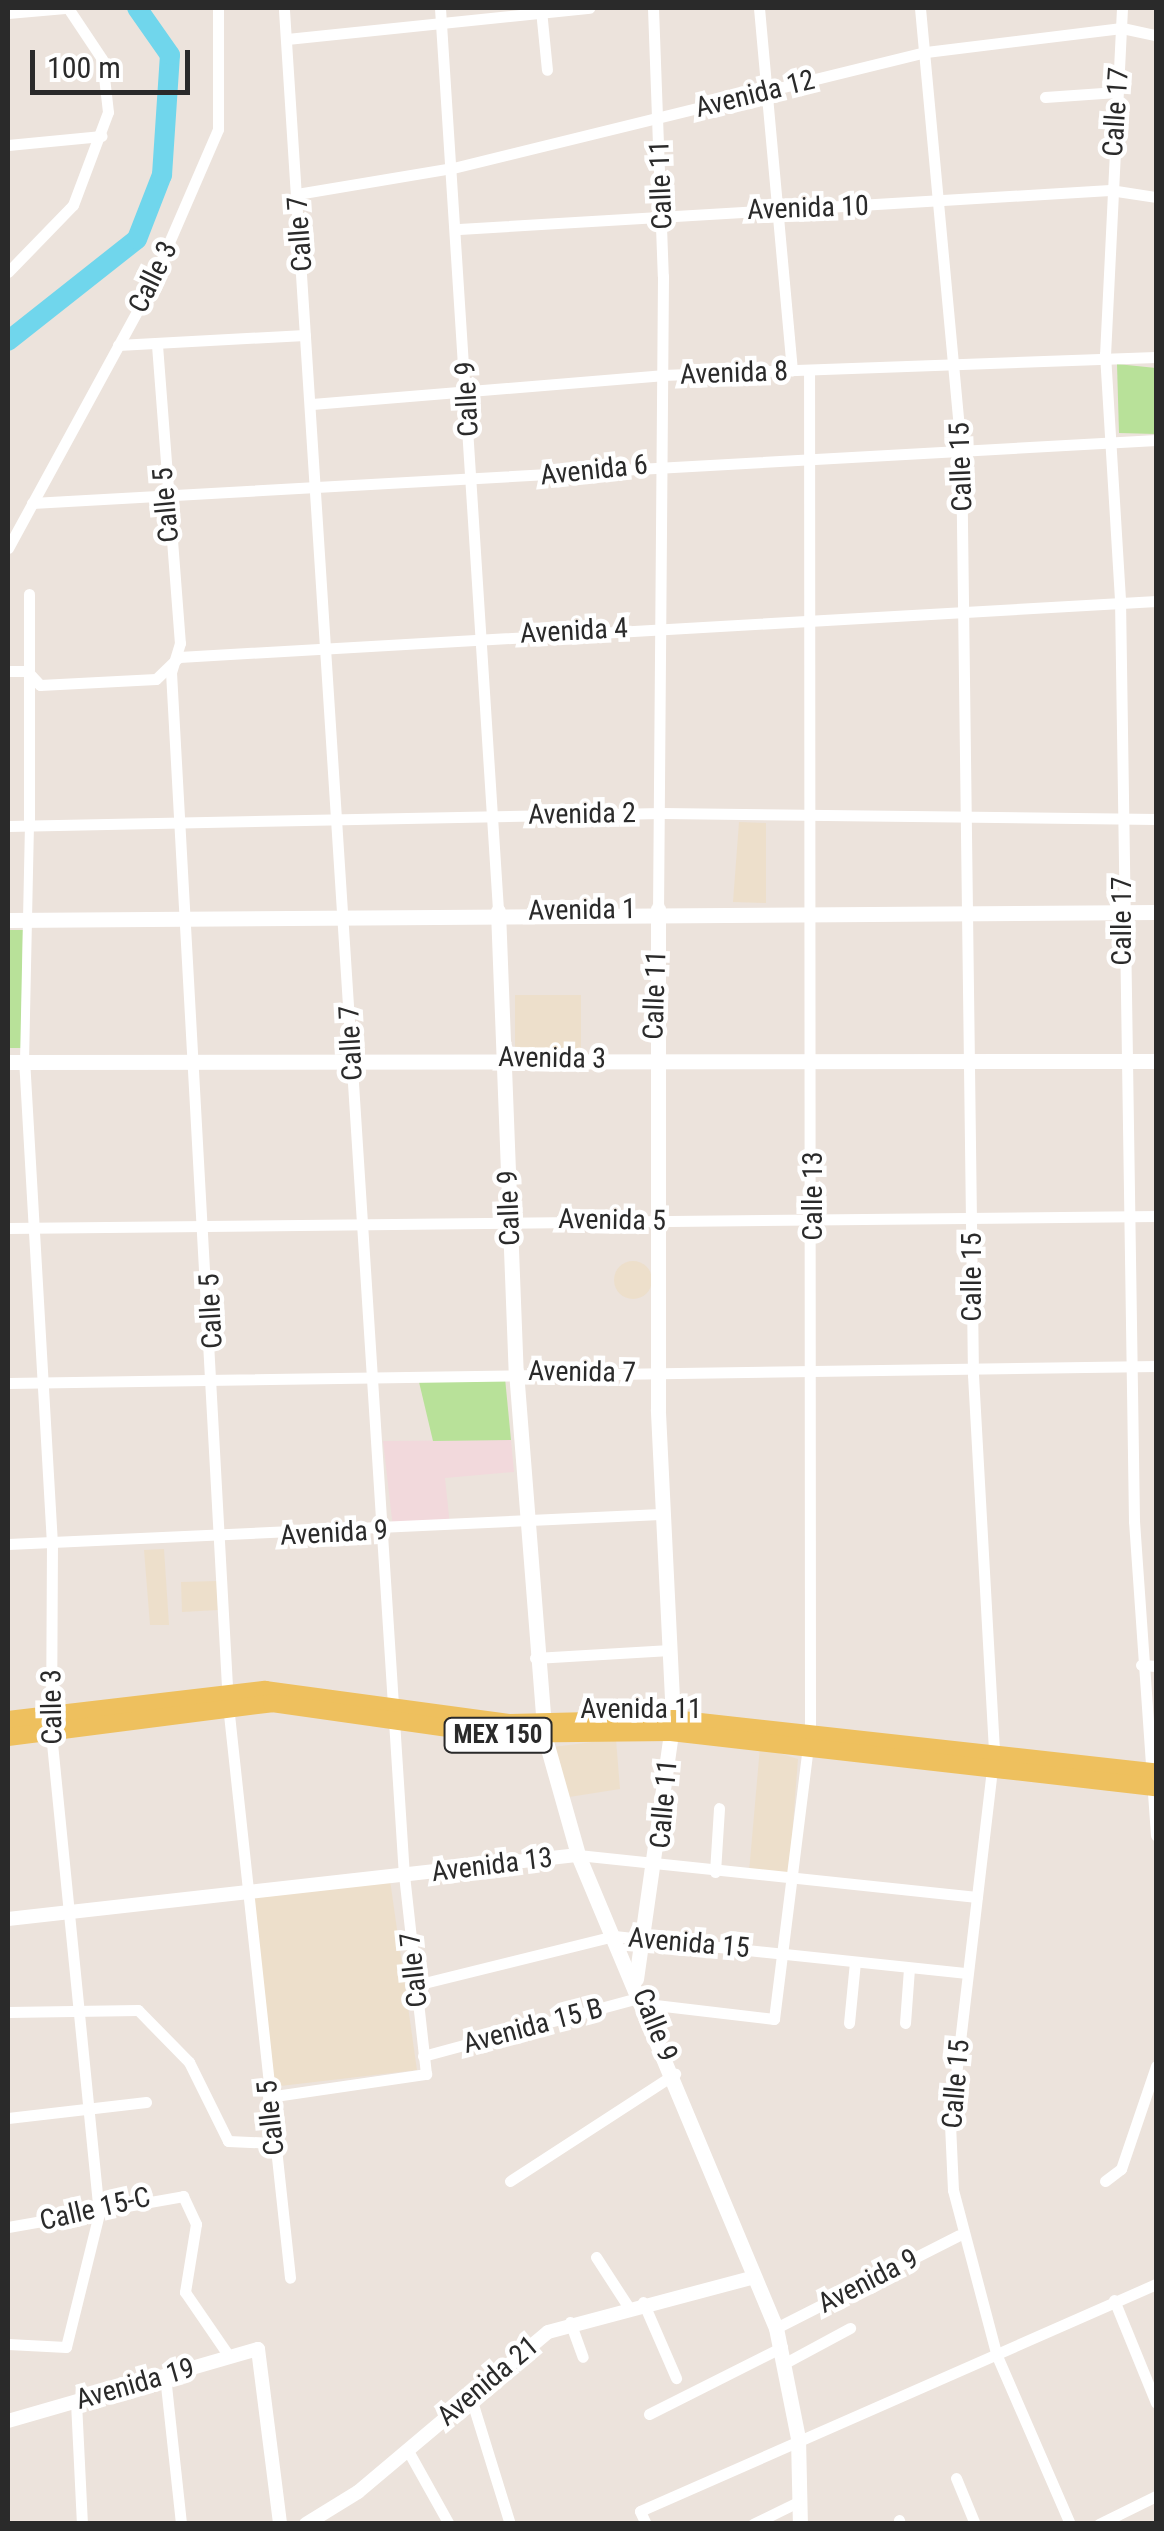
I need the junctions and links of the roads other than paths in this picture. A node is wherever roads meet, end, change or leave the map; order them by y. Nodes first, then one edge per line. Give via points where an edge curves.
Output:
1 (67, 8) edge
2 (201, 8) edge
3 (228, 8) edge
4 (284, 8) edge
5 (589, 8) edge
6 (654, 8) edge
7 (759, 8) edge
8 (920, 8) edge
9 (1122, 8) edge
10 (542, 10) edge
11 (8, 13) edge
12 (217, 13) edge
13 (441, 14) edge
14 (1122, 28) junction
15 (1156, 35) edge
16 (287, 39) junction
17 (926, 52) junction
18 (547, 70) dead end
19 (770, 90) junction
20 (1117, 92) junction
21 (1045, 97) dead end
22 (659, 118) junction
23 (102, 136) junction
24 (8, 146) edge
25 (454, 168) junction
26 (1110, 190) junction
27 (297, 194) junction
28 (1156, 197) edge
29 (940, 203) junction
30 (781, 210) junction
31 (662, 214) junction
32 (458, 229) junction
33 (8, 272) edge
34 (306, 335) junction
35 (156, 344) junction
36 (118, 345) junction
37 (1105, 354) junction
38 (1156, 357) edge
39 (955, 359) junction
40 (809, 370) junction
41 (792, 371) junction
42 (662, 376) junction
43 (467, 394) junction
44 (312, 404) junction
45 (1110, 439) junction
46 (1156, 440) edge
47 (960, 446) junction
48 (811, 454) junction
49 (663, 462) junction
50 (472, 482) junction
51 (314, 491) junction
52 (164, 496) junction
53 (32, 503) junction
54 (8, 548) edge
55 (29, 594) dead end
56 (1120, 598) junction
57 (1156, 602) edge
58 (966, 605) junction
59 (811, 616) junction
60 (660, 627) junction
61 (480, 636) junction
62 (323, 646) junction
63 (179, 657) junction
64 (8, 671) edge
65 (27, 671) junction
66 (662, 813) junction
67 (496, 815) junction
68 (812, 818) junction
69 (1122, 818) junction
70 (338, 819) junction
71 (1156, 819) edge
72 (968, 821) junction
73 (182, 824) junction
74 (8, 826) edge
75 (29, 826) junction
76 (811, 908) junction
77 (658, 909) junction
78 (1122, 910) junction
79 (345, 911) junction
80 (498, 911) junction
81 (187, 912) junction
82 (967, 912) junction
83 (1156, 912) edge
84 (8, 920) edge
85 (28, 920) junction
86 (503, 1056) junction
87 (653, 1060) junction
88 (813, 1060) junction
89 (1123, 1060) junction
90 (969, 1061) junction
91 (1156, 1061) edge
92 (16, 1062) edge
93 (351, 1064) junction
94 (196, 1066) junction
95 (1126, 1216) junction
96 (1156, 1216) edge
97 (362, 1218) junction
98 (509, 1218) junction
99 (206, 1220) junction
100 (972, 1220) junction
101 (657, 1221) junction
102 (813, 1224) junction
103 (8, 1228) edge
104 (32, 1228) junction
105 (1156, 1366) edge
106 (1129, 1367) junction
107 (516, 1371) junction
108 (659, 1373) junction
109 (371, 1374) junction
110 (214, 1376) junction
111 (973, 1376) junction
112 (813, 1377) junction
113 (8, 1383) edge
114 (41, 1383) junction
115 (660, 1514) junction
116 (528, 1526) junction
117 (381, 1530) junction
118 (222, 1538) junction
119 (8, 1544) edge
120 (52, 1544) junction
121 (670, 1650) junction
122 (535, 1658) junction
123 (1141, 1665) junction
124 (1156, 1666) edge
125 (228, 1699) junction
126 (395, 1716) junction
127 (8, 1720) edge
128 (51, 1723) junction
129 (672, 1726) junction
130 (545, 1731) junction
131 (8, 1738) edge
132 (809, 1738) junction
133 (993, 1760) junction
134 (1152, 1779) edge
135 (719, 1808) dead end
136 (1156, 1835) edge
137 (578, 1855) junction
138 (659, 1866) junction
139 (715, 1872) junction
140 (404, 1876) junction
141 (794, 1881) junction
142 (245, 1895) junction
143 (977, 1897) junction
144 (71, 1914) junction
145 (8, 1919) edge
146 (614, 1936) junction
147 (649, 1938) junction
148 (785, 1952) junction
149 (855, 1962) junction
150 (909, 1968) junction
151 (967, 1973) junction
152 (636, 1979) junction
153 (416, 1985) junction
154 (645, 2000) junction
155 (80, 2005) junction
156 (8, 2012) edge
157 (849, 2023) dead end
158 (905, 2023) dead end
159 (424, 2056) junction
160 (1156, 2066) edge
161 (675, 2074) junction
162 (268, 2097) junction
163 (146, 2102) dead end
164 (89, 2107) junction
165 (8, 2118) edge
166 (273, 2143) junction
167 (510, 2181) dead end
168 (1105, 2181) dead end
169 (99, 2214) junction
170 (8, 2228) edge
171 (959, 2235) junction
172 (596, 2257) dead end
173 (755, 2277) junction
174 (290, 2278) dead end
175 (1156, 2284) edge
176 (1114, 2300) junction
177 (643, 2302) junction
178 (626, 2305) junction
179 (570, 2322) junction
180 (776, 2328) junction
181 (850, 2328) dead end
182 (8, 2344) edge
183 (783, 2355) junction
184 (230, 2356) junction
185 (997, 2356) junction
186 (583, 2357) dead end
187 (165, 2376) junction
188 (676, 2378) dead end
189 (470, 2396) junction
190 (76, 2402) junction
191 (1156, 2403) edge
192 (650, 2414) dead end
193 (8, 2421) edge
194 (798, 2438) junction
195 (408, 2450) junction
196 (956, 2478) dead end
197 (1156, 2496) edge
198 (800, 2501) junction
199 (643, 2517) edge
200 (82, 2524) edge
201 (181, 2524) edge
202 (280, 2524) edge
203 (306, 2524) edge
204 (449, 2524) edge
205 (510, 2524) edge
206 (753, 2524) edge
207 (800, 2524) edge
208 (975, 2524) edge
209 (1070, 2524) edge
210 (1099, 2524) edge

1 - 11 street
1 - 23 street via 102,58
2 - 12 street
3 - 12 street
4 - 16 street, Calle 7
5 - 10 street
6 - 22 street, Calle 11
7 - 19 street
8 - 17 street, Calle 15
9 - 14 street, Calle 17
10 - 13 street
10 - 18 street
12 - 36 street, Calle 3 via 218,130
13 - 16 street
13 - 25 street, Calle 9
14 - 15 street, Avenida 12
14 - 17 street, Avenida 12
14 - 20 street, Calle 17
16 - 27 street, Calle 7
17 - 19 street, Avenida 12
17 - 29 street, Calle 15
19 - 22 street, Avenida 12
19 - 30 street
20 - 21 street
20 - 26 street, Calle 17
22 - 25 street, Avenida 12
22 - 31 street, Calle 11
23 - 24 street
23 - 33 street via 73,205
25 - 27 street, Avenida 12
25 - 32 street, Calle 9
26 - 28 street, Avenida 10
26 - 29 street, Avenida 10
26 - 37 street, Calle 17
27 - 34 street, Calle 7
29 - 30 street, Avenida 10
29 - 39 street, Calle 15
30 - 31 street, Avenida 10
30 - 41 street
31 - 32 street, Avenida 10
31 - 42 street, Calle 11
32 - 43 street, Calle 9
34 - 35 street
34 - 44 street, Calle 7
35 - 36 street
35 - 52 street, Calle 5
36 - 53 street, Calle 3
37 - 38 street, Avenida 8
37 - 39 street, Avenida 8
37 - 45 street, Calle 17
39 - 40 street, Avenida 8
39 - 47 street, Calle 15
40 - 41 street, Avenida 8
40 - 48 street, Calle 13
41 - 42 street, Avenida 8
42 - 43 street, Avenida 8
42 - 49 street, Calle 11
43 - 44 street, Avenida 8
43 - 50 street, Calle 9
44 - 51 street, Calle 7
45 - 46 street, Avenida 6
45 - 47 street, Avenida 6
45 - 56 street, Calle 17
47 - 48 street, Avenida 6
47 - 58 street, Calle 15
48 - 49 street, Avenida 6
48 - 59 street, Calle 13
49 - 50 street, Avenida 6
49 - 60 street, Calle 11
50 - 51 street, Avenida 6
50 - 61 street, Calle 9
51 - 52 street, Avenida 6
51 - 62 street, Calle 7
52 - 53 street, Avenida 6
52 - 63 street, Calle 5
53 - 54 street, Calle 3
55 - 65 street
56 - 57 street, Avenida 4
56 - 58 street, Avenida 4
56 - 69 street, Calle 17
58 - 59 street, Avenida 4
58 - 72 street, Calle 15
59 - 60 street, Avenida 4
59 - 68 street, Calle 13
60 - 61 street, Avenida 4
60 - 66 street, Calle 11
61 - 62 street, Avenida 4
61 - 67 street, Calle 9
62 - 63 street, Avenida 4
62 - 70 street, Calle 7
63 - 65 street, Avenida 4 via 156,679 40,685
63 - 73 street, Calle 5 via 171,672
64 - 65 street, Avenida 4
65 - 75 street
66 - 67 street, Avenida 2
66 - 68 street, Avenida 2
66 - 77 street, Calle 11
67 - 70 street, Avenida 2
67 - 80 street, Calle 9
68 - 72 street, Avenida 2
68 - 76 street, Calle 13
69 - 71 street, Avenida 2
69 - 72 street, Avenida 2
69 - 78 street, Calle 17
70 - 73 street, Avenida 2
70 - 79 street, Calle 7
72 - 82 street, Calle 15
73 - 75 street, Avenida 2
73 - 81 street, Calle 5
74 - 75 street, Avenida 2
75 - 85 street
76 - 77 main road, Avenida 1
76 - 82 main road, Avenida 1
76 - 88 street, Calle 13
77 - 80 main road, Avenida 1
77 - 87 main road, Calle 11
78 - 82 main road, Avenida 1
78 - 83 main road, Avenida 1
78 - 89 street, Calle 17
79 - 80 main road, Avenida 1
79 - 81 main road, Avenida 1
79 - 93 street, Calle 7
80 - 86 main road, Calle 9
81 - 85 main road, Avenida 1
81 - 94 street, Calle 5
82 - 90 street, Calle 15
84 - 85 main road, Avenida 1
85 - 92 street
86 - 87 main road, Avenida 3
86 - 93 main road, Avenida 3
86 - 98 main road, Calle 9
87 - 88 main road, Avenida 3
87 - 101 main road, Calle 11
88 - 90 main road, Avenida 3
88 - 102 street, Calle 13
89 - 90 main road, Avenida 3
89 - 91 main road, Avenida 3
89 - 95 street, Calle 17
90 - 100 street, Calle 15
92 - 94 main road, Avenida 3
92 - 104 street, Calle 3
93 - 94 main road, Avenida 3
93 - 97 street, Calle 7
94 - 99 street, Calle 5
95 - 96 street, Avenida 5
95 - 100 street, Avenida 5
95 - 106 street, Calle 17
97 - 98 street, Avenida 5
97 - 99 street, Avenida 5
97 - 109 street, Calle 7
98 - 101 street, Avenida 5
98 - 107 main road, Calle 9
99 - 104 street, Avenida 5
99 - 110 street, Calle 5
100 - 102 street, Avenida 5
100 - 111 street, Calle 15
101 - 102 street, Avenida 5
101 - 108 main road, Calle 11
102 - 112 street, Calle 13
103 - 104 street, Avenida 5
104 - 114 street, Calle 3
105 - 106 street, Avenida 7
106 - 111 street, Avenida 7
106 - 123 street, Calle 17
107 - 108 street, Avenida 7
107 - 109 street, Avenida 7
107 - 116 main road, Calle 9
108 - 112 street, Avenida 7
108 - 115 main road, Calle 11
109 - 110 street, Avenida 7
109 - 117 street, Calle 7
110 - 114 street, Avenida 7
110 - 118 street, Calle 5
111 - 112 street, Avenida 7
111 - 133 street, Calle 15
112 - 132 street, Calle 13
113 - 114 street, Avenida 7
114 - 120 street, Calle 3
115 - 116 street, Avenida 9
115 - 121 main road, Calle 11
116 - 117 street, Avenida 9
116 - 122 main road, Calle 9
117 - 118 street, Avenida 9
117 - 126 street, Calle 7
118 - 120 street, Avenida 9
118 - 125 street, Calle 5
119 - 120 street, Avenida 9
120 - 128 street, Calle 3
121 - 122 street
121 - 129 main road, Calle 11
122 - 130 main road, Calle 9
123 - 124 street
123 - 134 street, Calle 17
125 - 126 main road, Avenida 11 / MEX 150 via 287,1691
125 - 128 main road, Avenida 11 / MEX 150
125 - 142 street, Calle 5
126 - 130 main road, Avenida 11 / MEX 150
126 - 140 street, Calle 7
127 - 128 main road, Avenida 11 / MEX 150
128 - 131 main road, Avenida 11 / MEX 150
128 - 144 street, Calle 3
129 - 130 main road, Avenida 11 / MEX 150
129 - 132 main road, Avenida 11 / MEX 150
129 - 138 main road, Calle 11
130 - 137 main road, Calle 9
132 - 133 main road, Avenida 11 / MEX 150
132 - 141 street, Calle 13
133 - 134 main road, Avenida 11 / MEX 150
133 - 143 street, Calle 15
134 - 136 street, Calle 17
135 - 139 street
137 - 138 street, Avenida 13
137 - 140 street, Avenida 13
137 - 146 main road, Calle 9
138 - 139 street, Avenida 13
138 - 147 main road, Calle 11
139 - 141 street, Avenida 13
140 - 142 street, Avenida 13
140 - 153 street, Calle 7
141 - 143 street, Avenida 13
141 - 148 street, Calle 13
142 - 144 street, Avenida 13
142 - 162 street, Calle 5
143 - 151 street, Calle 15
144 - 145 street, Avenida 13
144 - 155 street, Calle 3
146 - 147 street, Avenida 15
146 - 152 main road, Calle 9
146 - 153 street, Avenida 15
147 - 148 street, Avenida 15
147 - 152 main road, Calle 11
148 - 149 street, Avenida 15
148 - 154 street, Calle 13 via 774,2019
149 - 150 street, Avenida 15
149 - 157 street
150 - 151 street, Avenida 15
150 - 158 street
151 - 171 street, Calle 15 via 950,2124
152 - 154 main road, Calle 9
153 - 159 street, Calle 7
154 - 159 street, Avenida 15 B
154 - 161 main road, Calle 9
155 - 156 street
155 - 164 street, Calle 3
155 - 166 street via 138,2010 189,2062 228,2141
159 - 162 street, Calle 7 via 424,2077
160 - 168 street via 1121,2170
161 - 167 street
161 - 173 main road, Calle 9
162 - 166 street, Calle 5
163 - 164 street
164 - 165 street
164 - 169 street, Calle 3
166 - 174 street, Calle 5
169 - 170 street, Calle 15-C
169 - 182 street, Calle 3 via 66,2347
169 - 184 street, Calle 15-C via 109,2204 170,2192 190,2202 196,2224 186,2292
171 - 180 street, Avenida 9
171 - 185 street, Calle 15
172 - 178 street
173 - 177 street, Avenida 21
173 - 180 main road, Calle 9
175 - 176 street
176 - 185 street
176 - 191 street
177 - 178 street, Avenida 21
177 - 188 street
178 - 179 street, Avenida 21
179 - 186 street
179 - 189 street, Avenida 21
180 - 183 main road, Calle 9
181 - 183 street
183 - 192 street
183 - 194 main road, Calle 9
184 - 187 street, Avenida 19
184 - 202 street, Avenida 19 via 263,2352
185 - 194 street
185 - 209 street, Calle 15
187 - 190 street, Avenida 19
187 - 201 street
189 - 195 street, Avenida 21
189 - 205 street
190 - 193 street, Avenida 19
190 - 200 street
194 - 198 main road, Calle 9
194 - 199 street
195 - 203 street, Avenida 21
195 - 204 street
196 - 208 street
197 - 210 street
198 - 206 street
198 - 207 main road, Calle 9

